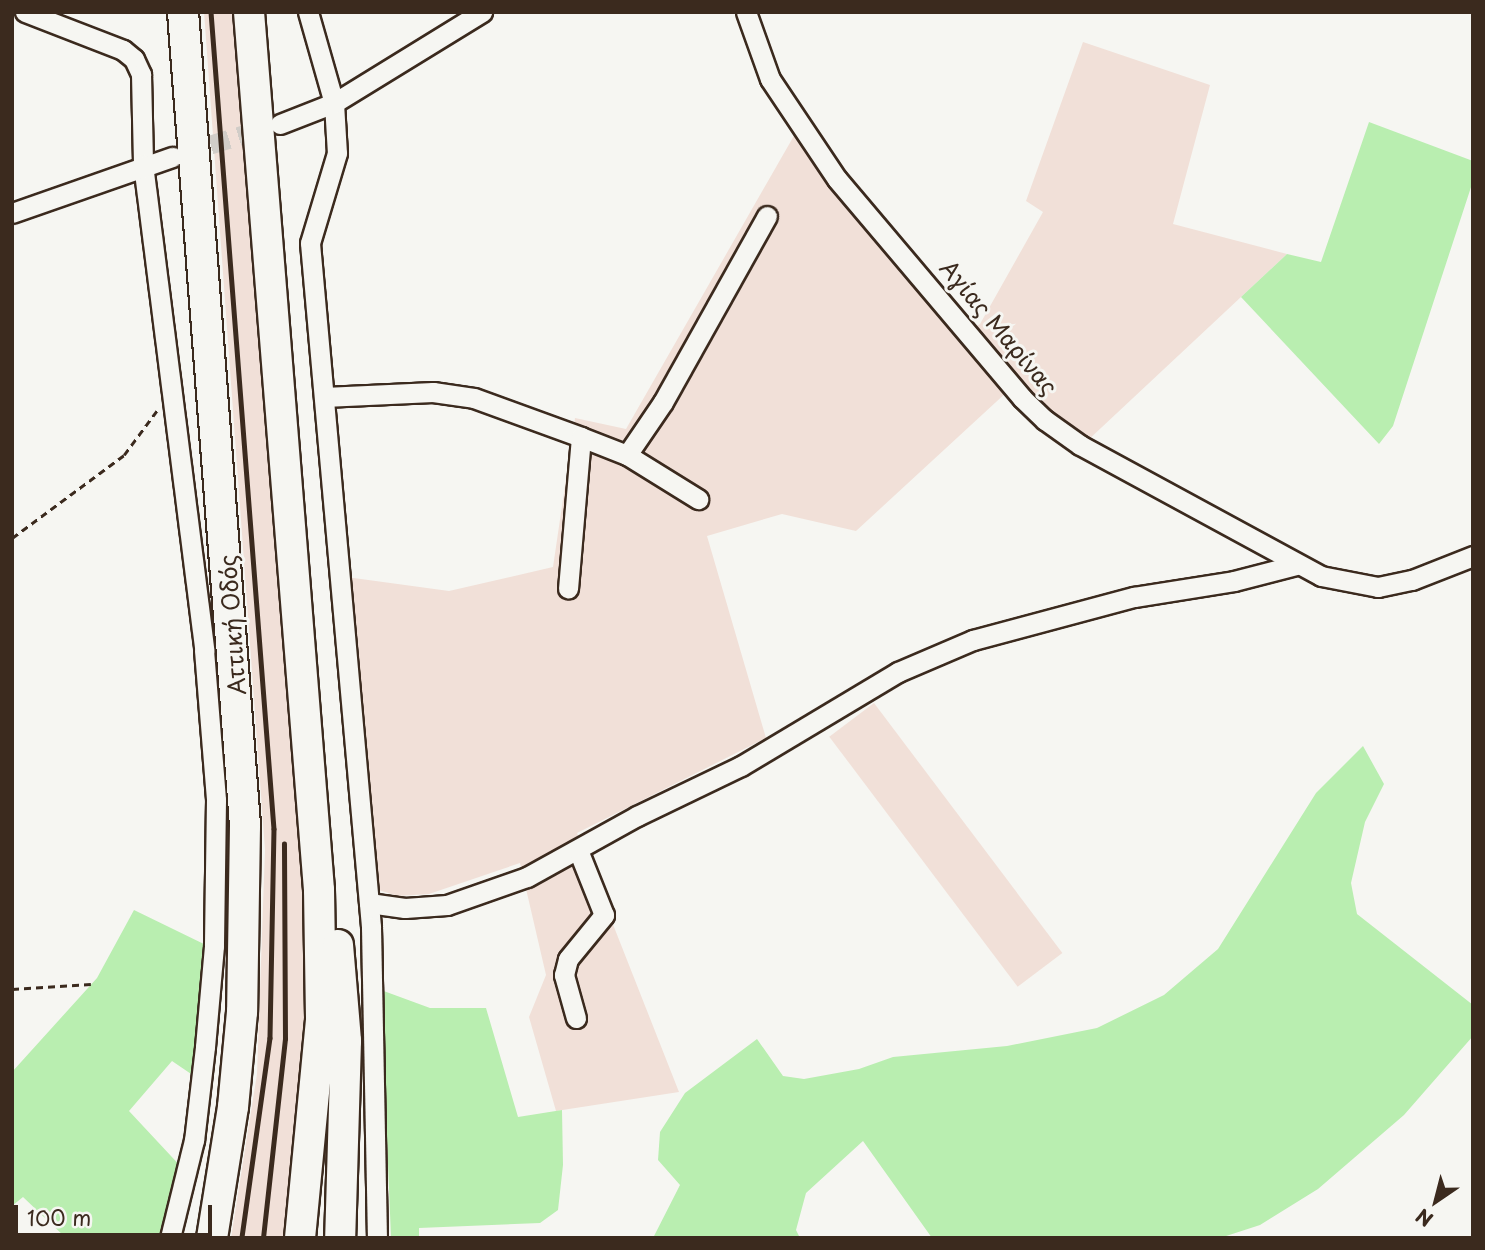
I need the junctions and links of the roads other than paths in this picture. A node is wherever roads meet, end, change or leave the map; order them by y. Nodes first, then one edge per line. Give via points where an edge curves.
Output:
1 (25, 12) edge
2 (183, 12) edge
3 (249, 12) edge
4 (308, 12) edge
5 (482, 12) edge
6 (746, 12) edge
7 (334, 103) junction
8 (280, 124) tunnel mouth
9 (172, 157) tunnel mouth
10 (144, 164) junction
11 (12, 213) edge
12 (767, 216) dead end
13 (324, 397) junction
14 (581, 437) junction
15 (627, 455) junction
16 (698, 499) dead end
17 (1473, 556) edge
18 (1296, 565) junction
19 (568, 588) dead end
20 (309, 766) junction
21 (578, 850) junction
22 (369, 903) junction
23 (576, 1018) dead end
24 (233, 1107) junction
25 (170, 1238) edge
26 (195, 1238) edge
27 (212, 1238) edge
28 (300, 1238) edge
29 (340, 1238) edge
30 (377, 1238) edge

1 - 10 street via 115,46 134,59 141,74
2 - 24 highway, Αττική Οδός via 245,825 242,998
3 - 20 highway
4 - 7 street
5 - 7 street
6 - 18 street, Αγίας Μαρίνας via 770,79 837,179 1022,398 1080,445
7 - 8 street
7 - 13 street via 337,153 310,243
9 - 10 street
10 - 11 street
10 - 25 street via 204,650 216,800 214,946 205,1047 194,1140
12 - 15 street via 663,402
13 - 14 street via 433,392 474,398
13 - 22 street
14 - 15 street
14 - 19 street
15 - 16 street
17 - 18 street, Αγίας Μαρίνας via 1412,580 1378,587 1350,585
18 - 21 street via 1234,581 1134,597 973,640 898,672 741,766
20 - 28 highway via 319,890 321,1020
20 - 29 highway via 326,812 346,1041
21 - 22 street via 488,894 447,905 405,908
21 - 23 street via 604,915 568,959 564,975
22 - 30 street
24 - 26 highway
24 - 27 highway, Αττική Οδός

